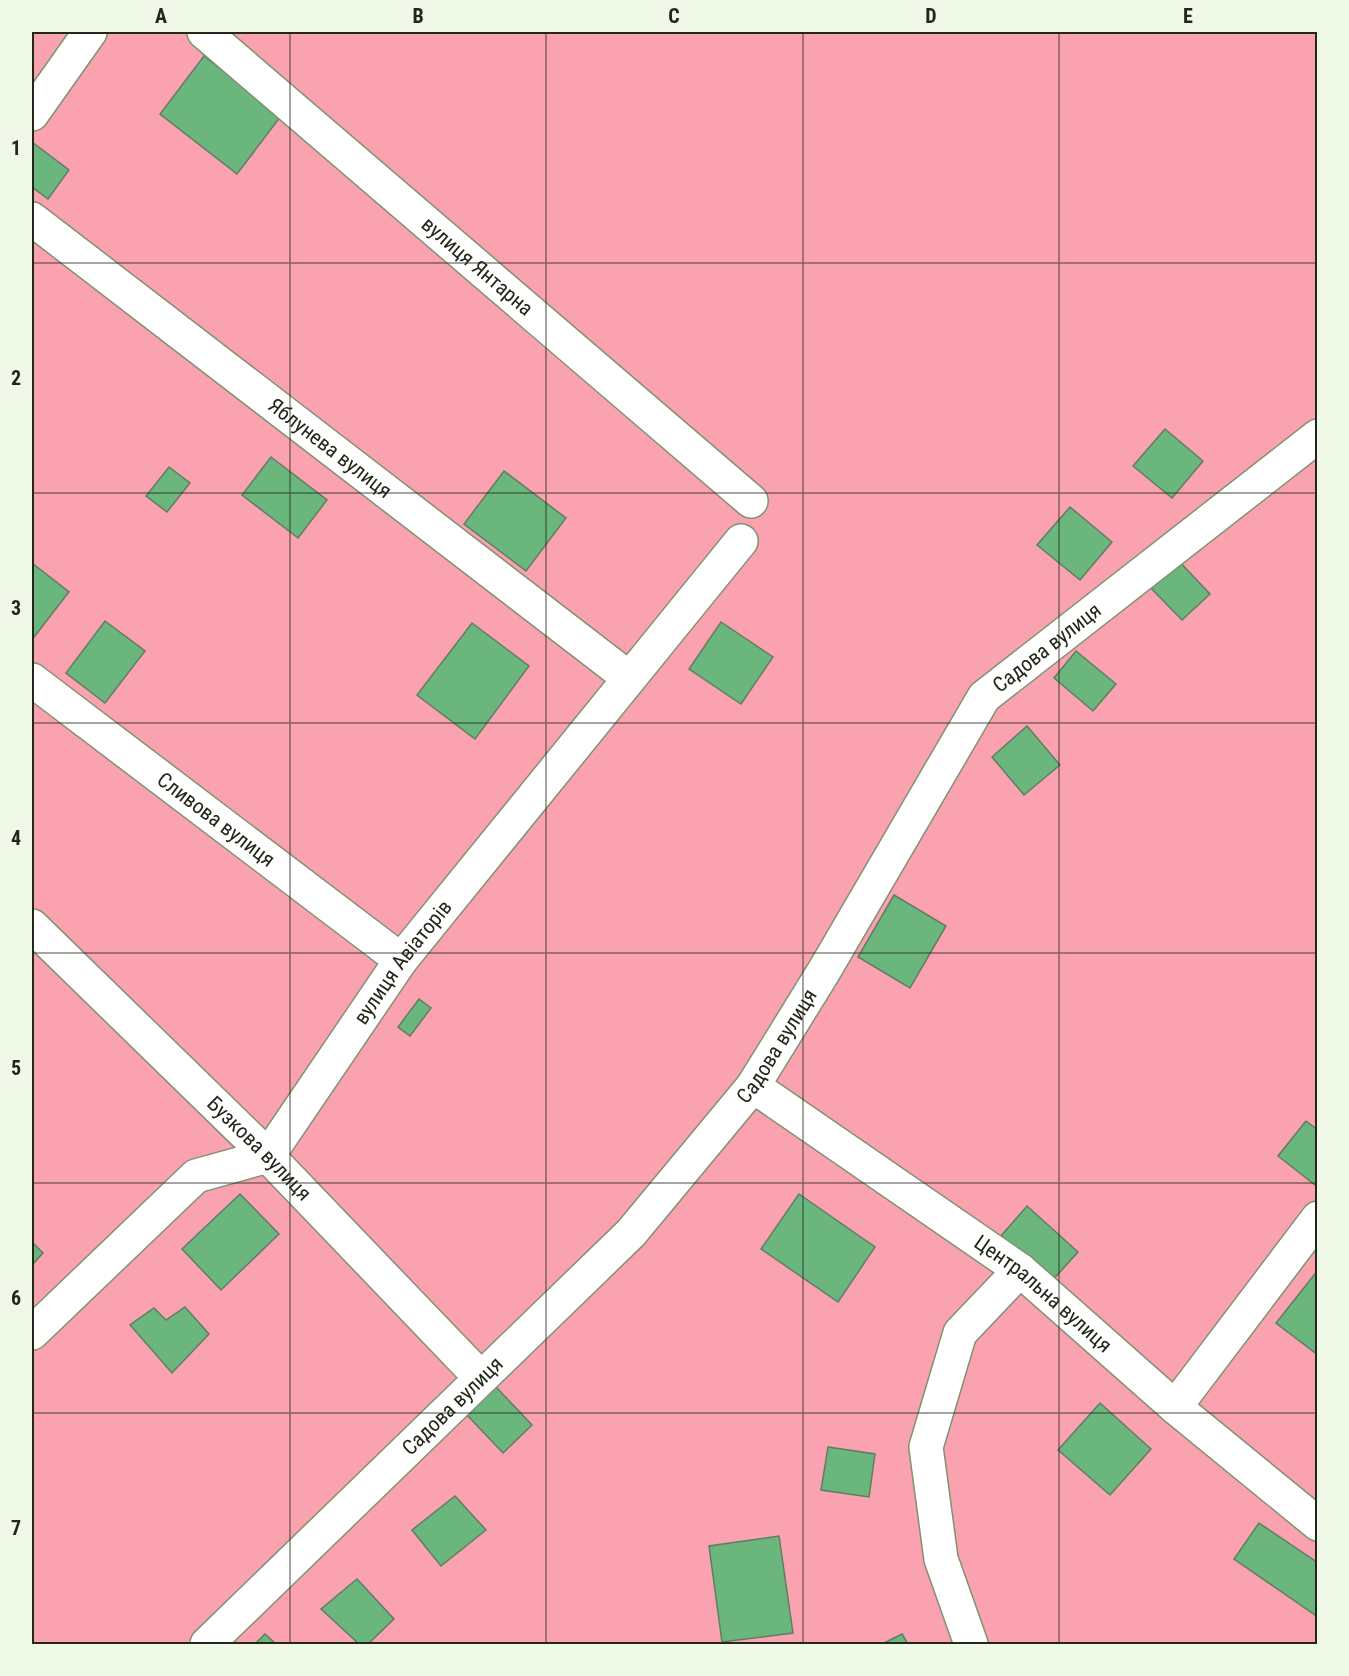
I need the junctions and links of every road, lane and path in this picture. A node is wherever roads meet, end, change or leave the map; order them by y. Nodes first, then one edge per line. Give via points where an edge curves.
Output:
1 (90, 32) edge
2 (204, 32) edge
3 (32, 114) edge
4 (32, 219) edge
5 (1317, 436) edge
6 (751, 501) dead end
7 (741, 541) dead end
8 (629, 678) junction
9 (32, 680) edge
10 (32, 926) edge
11 (400, 960) junction
12 (753, 1086) junction
13 (268, 1156) junction
14 (1317, 1218) edge
15 (1020, 1270) junction
16 (32, 1333) edge
17 (480, 1377) junction
18 (1175, 1407) junction
19 (1317, 1524) edge
20 (207, 1644) edge
21 (970, 1644) edge

1 - 3 street
2 - 6 street, вулиця Янтарна
4 - 8 street, Яблунева вулиця
5 - 12 street, Садова вулиця via 984,697
7 - 8 street, вулиця Авіаторів
8 - 11 street, вулиця Авіаторів
9 - 11 street, Сливова вулиця
10 - 13 street, Бузкова вулиця
11 - 13 street, вулиця Авіаторів
12 - 15 street, Центральна вулиця
12 - 17 street, Садова вулиця via 631,1233
13 - 16 street via 196,1176
13 - 17 street, Бузкова вулиця
14 - 18 street
15 - 18 street, Центральна вулиця
15 - 21 street via 960,1333 926,1447 941,1559
17 - 20 street, Садова вулиця
18 - 19 street, Центральна вулиця

